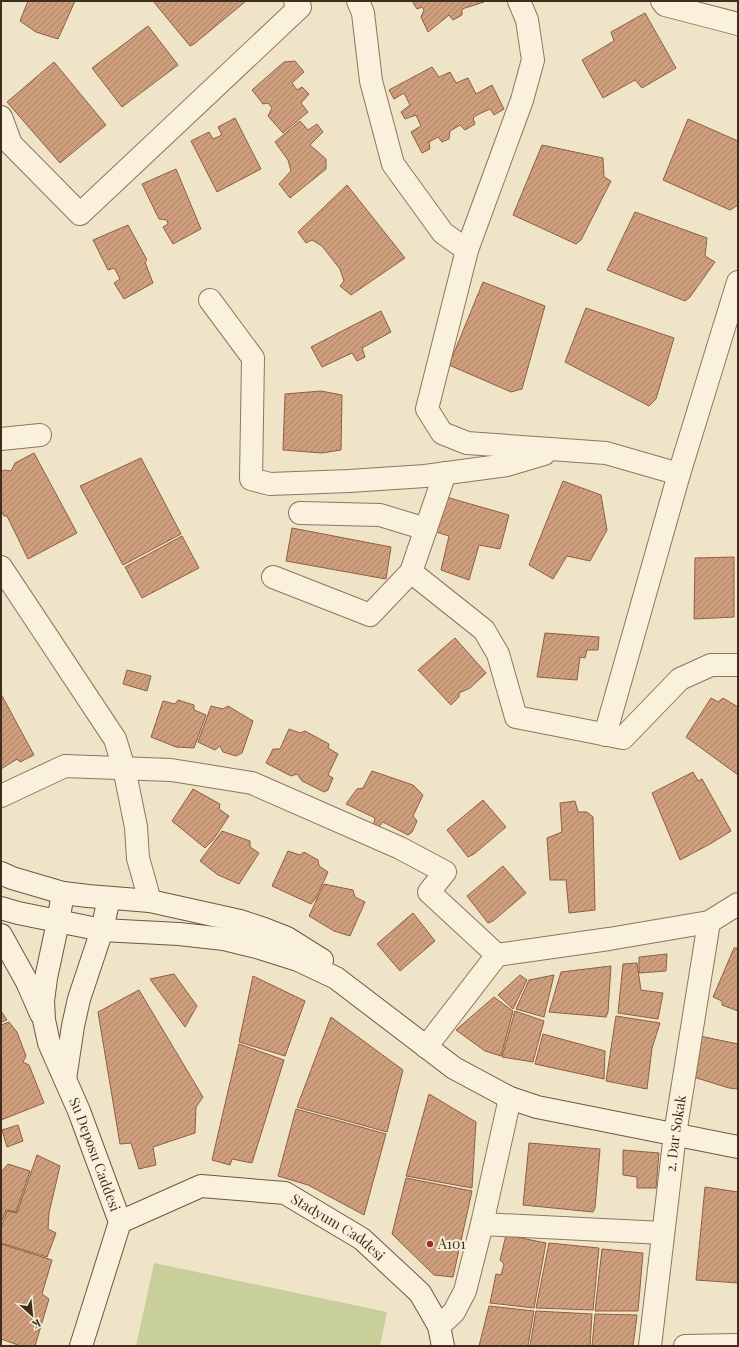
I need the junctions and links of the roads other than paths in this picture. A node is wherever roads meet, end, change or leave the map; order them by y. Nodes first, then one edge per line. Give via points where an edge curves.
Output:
1 (295, 1) edge
2 (358, 1) edge
3 (519, 1) edge
4 (662, 1) edge
5 (738, 24) edge
6 (1, 117) edge
7 (468, 250) junction
8 (738, 282) edge
9 (210, 300) dead end
10 (40, 435) dead end
11 (1, 439) edge
12 (557, 450) junction
13 (445, 473) junction
14 (679, 474) junction
15 (300, 513) dead end
16 (426, 530) junction
17 (1, 567) edge
18 (411, 572) junction
19 (273, 576) dead end
20 (738, 665) edge
21 (605, 735) junction
22 (124, 768) junction
23 (1, 796) edge
24 (1, 873) edge
25 (63, 893) junction
26 (110, 898) junction
27 (150, 901) junction
28 (738, 904) edge
29 (1, 908) edge
30 (58, 922) junction
31 (709, 922) junction
32 (102, 930) junction
33 (1, 935) edge
34 (497, 955) junction
35 (336, 978) junction
36 (44, 1020) junction
37 (426, 1047) junction
38 (65, 1079) junction
39 (510, 1098) junction
40 (675, 1134) junction
41 (738, 1147) edge
42 (120, 1222) junction
43 (482, 1224) junction
44 (663, 1233) junction
45 (441, 1336) edge
46 (738, 1344) edge
47 (81, 1346) edge
48 (650, 1346) edge
49 (685, 1346) edge

1 - 6 street via 300,7 80,214 11,144
2 - 7 street via 363,13 371,80 393,164 443,233
3 - 7 street via 527,20 533,60 522,100
4 - 5 street via 665,5
7 - 12 street via 427,409 442,433 467,443
8 - 14 street
9 - 13 street via 254,358 251,479 270,484 356,481
10 - 11 street
12 - 13 street via 507,465
12 - 14 street via 606,453
13 - 16 street
14 - 21 street
15 - 16 street via 380,515
16 - 18 street
17 - 22 street via 115,739
18 - 19 street via 370,615
18 - 21 street via 484,630 498,654 516,717
20 - 21 street via 711,665 680,679 623,738
22 - 23 street via 65,766
22 - 27 street via 136,827 138,858
22 - 34 street via 171,770 252,783 400,848 445,872 428,892
24 - 25 street
25 - 26 street
25 - 30 street, Su Deposu Caddesi
26 - 27 street
26 - 32 street
27 - 35 street via 240,921 288,938 328,963
28 - 31 street
29 - 30 street
30 - 32 street
30 - 36 street, Su Deposu Caddesi via 46,978
31 - 34 street
31 - 40 street, 2. Dar Sokak
32 - 35 street via 224,939 298,960
32 - 38 street via 79,999
33 - 36 street
34 - 37 street
35 - 37 street
36 - 38 street, Su Deposu Caddesi via 49,1043
37 - 39 street via 454,1068
38 - 42 street, Su Deposu Caddesi
39 - 40 street via 537,1107
39 - 43 street
40 - 41 street
40 - 44 street, 2. Dar Sokak
42 - 45 street, Stadyum Caddesi via 201,1186 285,1193 362,1240 420,1293
42 - 47 street, Su Deposu Caddesi
43 - 44 street
43 - 45 street via 465,1291
44 - 48 street, 2. Dar Sokak
46 - 49 street

